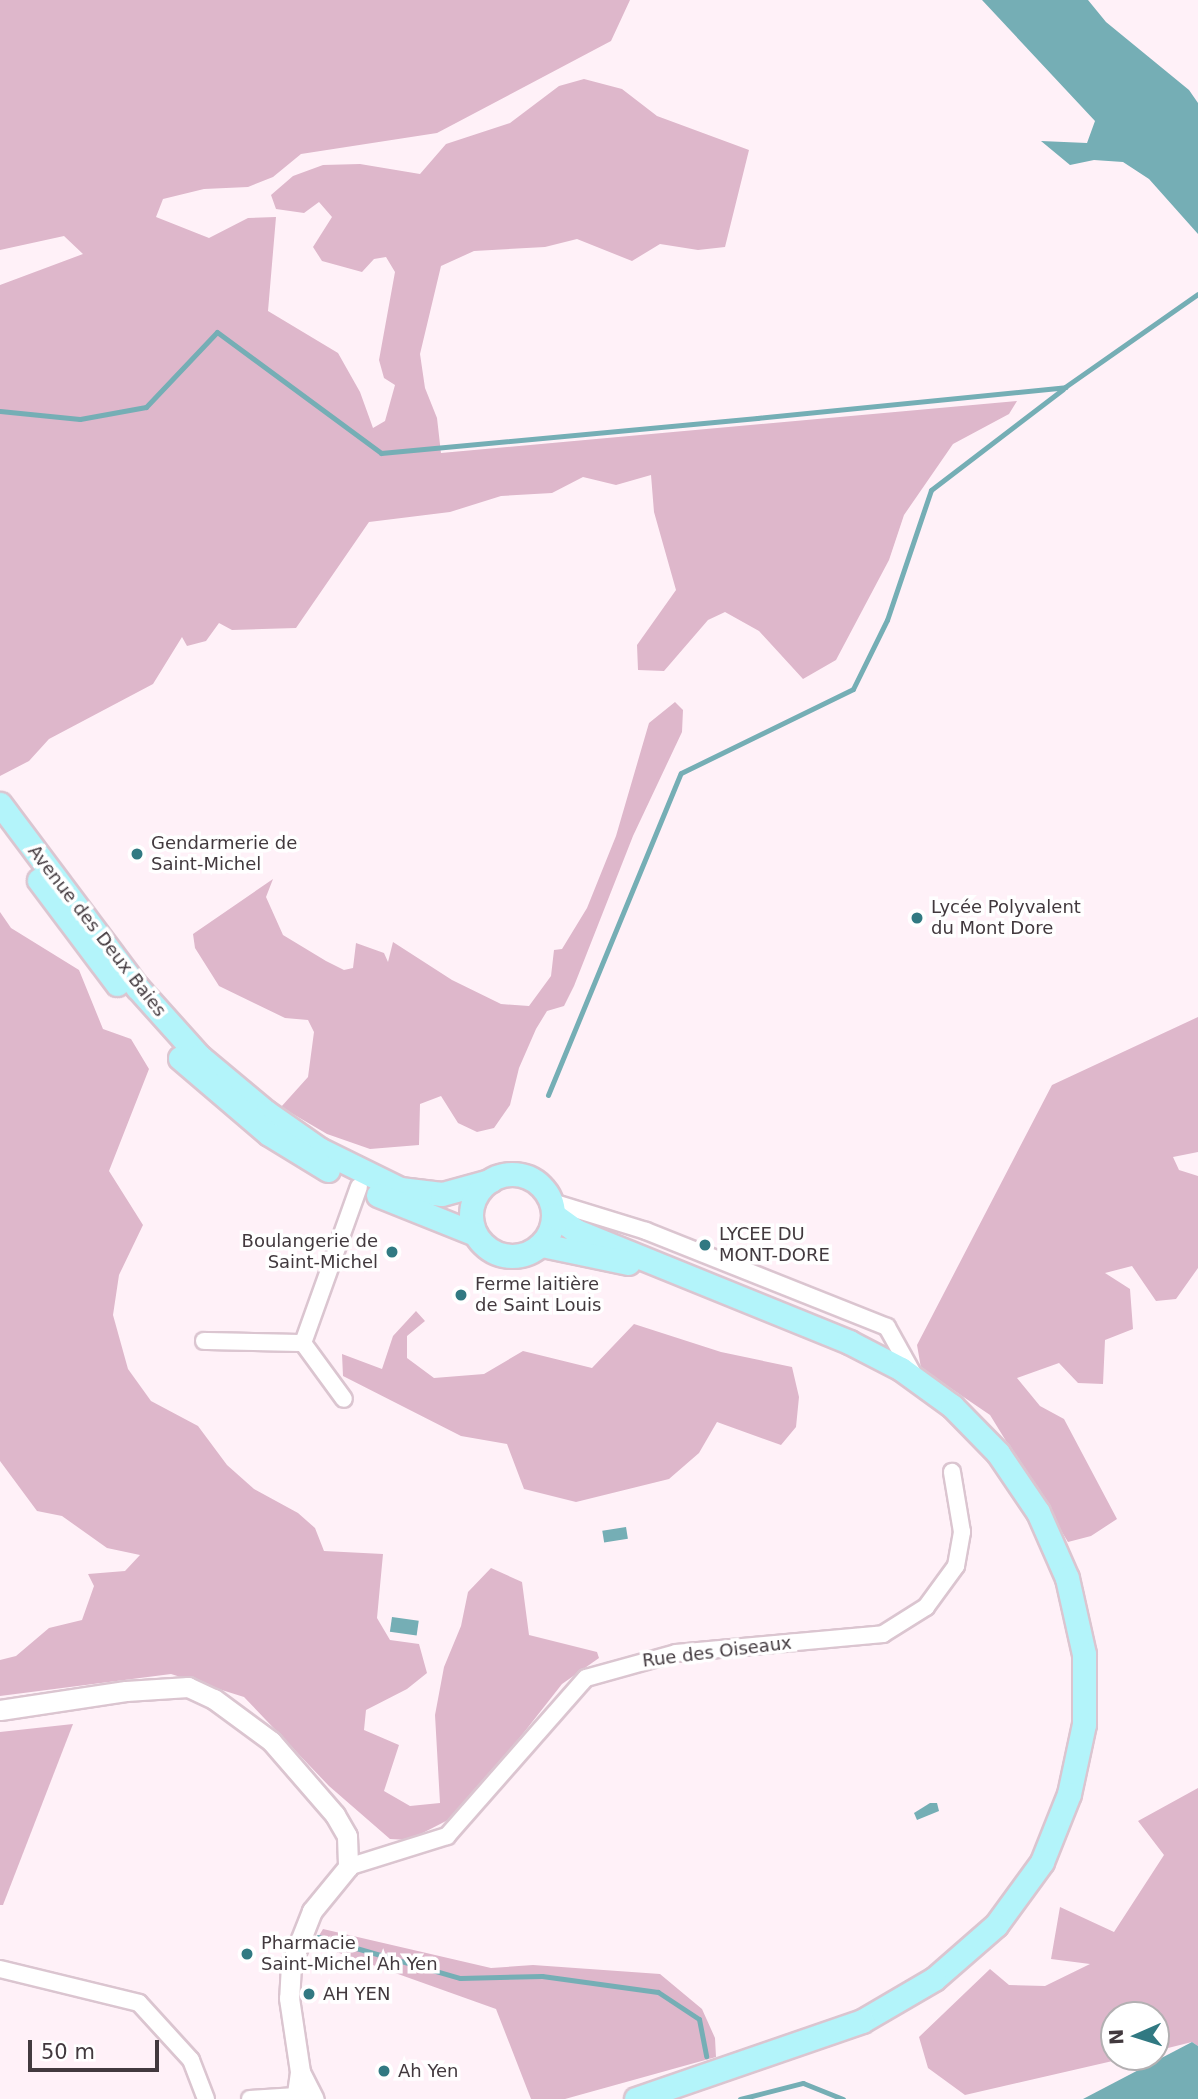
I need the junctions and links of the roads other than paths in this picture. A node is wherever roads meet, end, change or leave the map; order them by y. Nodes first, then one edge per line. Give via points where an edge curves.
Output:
1 (2, 816) edge
2 (490, 1181) junction
3 (359, 1187) junction
4 (553, 1208) junction
5 (475, 1234) junction
6 (541, 1245) junction
7 (757, 1305) junction
8 (204, 1341) dead end
9 (303, 1343) junction
10 (918, 1381) junction
11 (344, 1399) dead end
12 (952, 1472) dead end
13 (0, 1710) edge
14 (348, 1867) junction
15 (0, 1969) edge
16 (302, 2098) edge
17 (206, 2099) edge
18 (250, 2099) edge
19 (636, 2099) edge

1 - 2 main road, Avenue des Deux Baies via 136,987 199,1056 266,1112 319,1149 400,1189 442,1194
1 - 3 main road, Avenue des Deux Baies via 78,935 190,1069 269,1134
2 - 4 main road, Avenue des Deux Baies via 501,1175 526,1176 545,1190
2 - 5 main road via 474,1199
3 - 5 main road, Avenue des Deux Baies
3 - 9 street
4 - 6 main road
4 - 7 main road, Avenue des Deux Baies via 576,1231
4 - 10 street via 646,1231 887,1327
5 - 6 main road, Avenue des Deux Baies via 482,1244 505,1256 531,1253
6 - 7 main road, Avenue des Deux Baies via 656,1270
7 - 10 main road, Avenue des Deux Baies via 849,1342
8 - 9 street
9 - 11 street
10 - 19 main road, Avenue des Deux Baies via 953,1406 998,1453 1038,1512 1067,1578 1084,1654 1086,1703 1080,1750 1058,1827 1023,1893 996,1925 934,1979 862,2021 808,2043
12 - 14 street, Rue des Oiseaux via 962,1532 956,1566 926,1607 883,1634 676,1653 586,1678 447,1836
13 - 14 street via 169,1686 188,1687 209,1696 271,1741 329,1807 347,1836
14 - 16 street via 312,1911 291,1964 289,1998
15 - 17 street via 139,2003 191,2060
16 - 18 street

